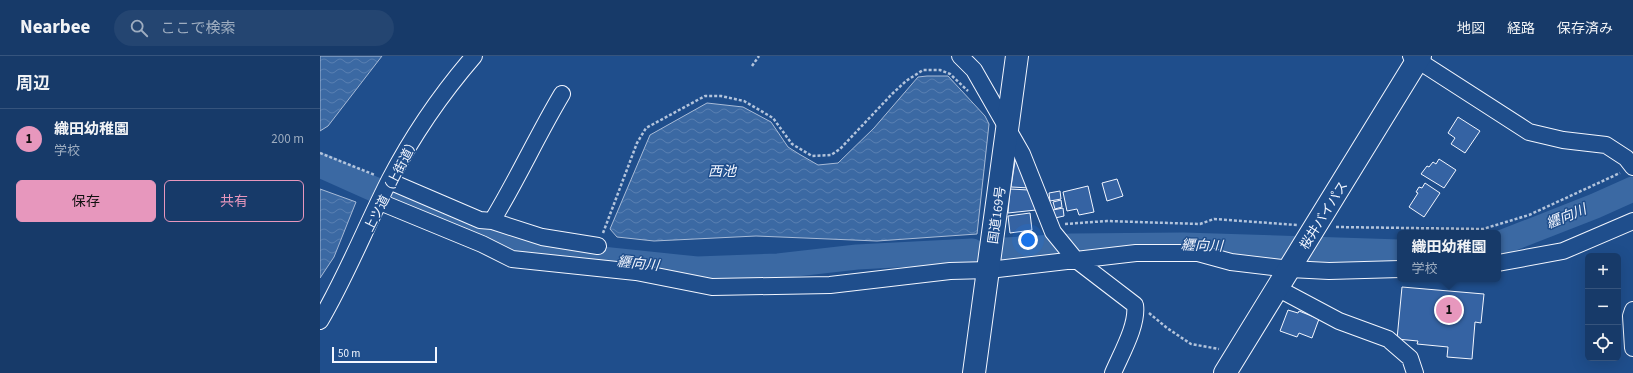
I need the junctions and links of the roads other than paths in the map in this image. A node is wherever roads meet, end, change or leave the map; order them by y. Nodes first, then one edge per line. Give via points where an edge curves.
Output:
1 (474, 56) edge
2 (960, 56) edge
3 (1017, 56) edge
4 (1416, 57) edge
5 (562, 94) dead end
6 (1008, 128) junction
7 (1630, 169) edge
8 (385, 192) junction
9 (492, 221) junction
10 (1633, 221) edge
11 (598, 246) road end
12 (1074, 258) junction
13 (1501, 262) edge
14 (1293, 264) junction
15 (1397, 269) edge
16 (989, 270) junction
17 (1277, 288) junction
18 (1633, 310) edge
19 (320, 321) edge
20 (1633, 348) edge
21 (974, 373) edge
22 (1113, 373) edge
23 (1225, 373) edge
24 (1414, 373) edge

1 - 8 street, 上ツ道（上街道） via 452,81 419,130
2 - 6 street via 974,70
3 - 6 highway, 国道169号
4 - 7 street via 1529,132 1582,143 1606,145 1626,158
4 - 14 highway, 桜井バイパス
5 - 9 street via 536,137 511,190
6 - 12 street via 1022,154 1052,229
6 - 16 highway, 国道169号
8 - 9 street via 480,220
8 - 16 street via 512,259 636,272 712,287 830,284 950,271
8 - 19 street, 上ツ道（上街道）
9 - 11 street via 542,237
10 - 13 street via 1563,251
12 - 14 street via 1136,253 1198,253 1231,262
12 - 16 street
12 - 22 street via 1135,305 1136,314 1132,328
14 - 15 street via 1329,270
14 - 17 highway, 桜井バイパス
16 - 21 highway, 国道169号
17 - 23 highway, 桜井バイパス
17 - 24 street via 1339,321 1388,339 1410,358
18 - 20 street

